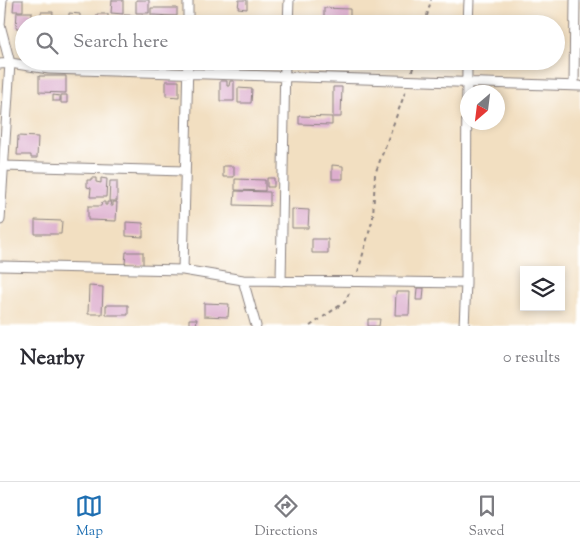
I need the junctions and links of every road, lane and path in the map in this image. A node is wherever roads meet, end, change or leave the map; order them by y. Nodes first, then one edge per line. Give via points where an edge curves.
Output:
1 (2, 0) edge
2 (188, 0) edge
3 (290, 0) edge
4 (431, 0) edge
5 (470, 0) edge
6 (575, 0) edge
7 (188, 15) edge
8 (289, 15) edge
9 (427, 15) edge
10 (469, 15) edge
11 (10, 63) junction
12 (0, 64) edge
13 (15, 64) edge
14 (84, 70) edge
15 (187, 70) edge
16 (284, 70) edge
17 (412, 70) edge
18 (467, 70) edge
19 (187, 73) junction
20 (284, 77) junction
21 (409, 81) junction
22 (466, 82) junction
23 (577, 86) edge
24 (3, 166) junction
25 (185, 171) junction
26 (0, 220) edge
27 (0, 266) edge
28 (182, 270) junction
29 (243, 280) junction
30 (281, 281) junction
31 (355, 281) junction
32 (466, 283) junction
33 (256, 326) edge
34 (310, 326) edge
35 (464, 326) edge

1 - 11 street via 0,25
2 - 7 street
3 - 8 street
4 - 9 path
5 - 10 street
6 - 23 street
11 - 12 street
11 - 13 street
11 - 24 street
14 - 19 street
15 - 19 street
16 - 20 street
17 - 21 path
18 - 22 street
19 - 20 street
19 - 25 street
20 - 21 street
20 - 30 street
21 - 22 street
21 - 31 path via 375,174 373,218
22 - 23 street
22 - 32 street
24 - 25 street
24 - 26 street
25 - 28 street
27 - 28 street
28 - 29 street
29 - 30 street
29 - 33 street
30 - 31 street
31 - 32 street
31 - 34 path via 345,302
32 - 35 street

